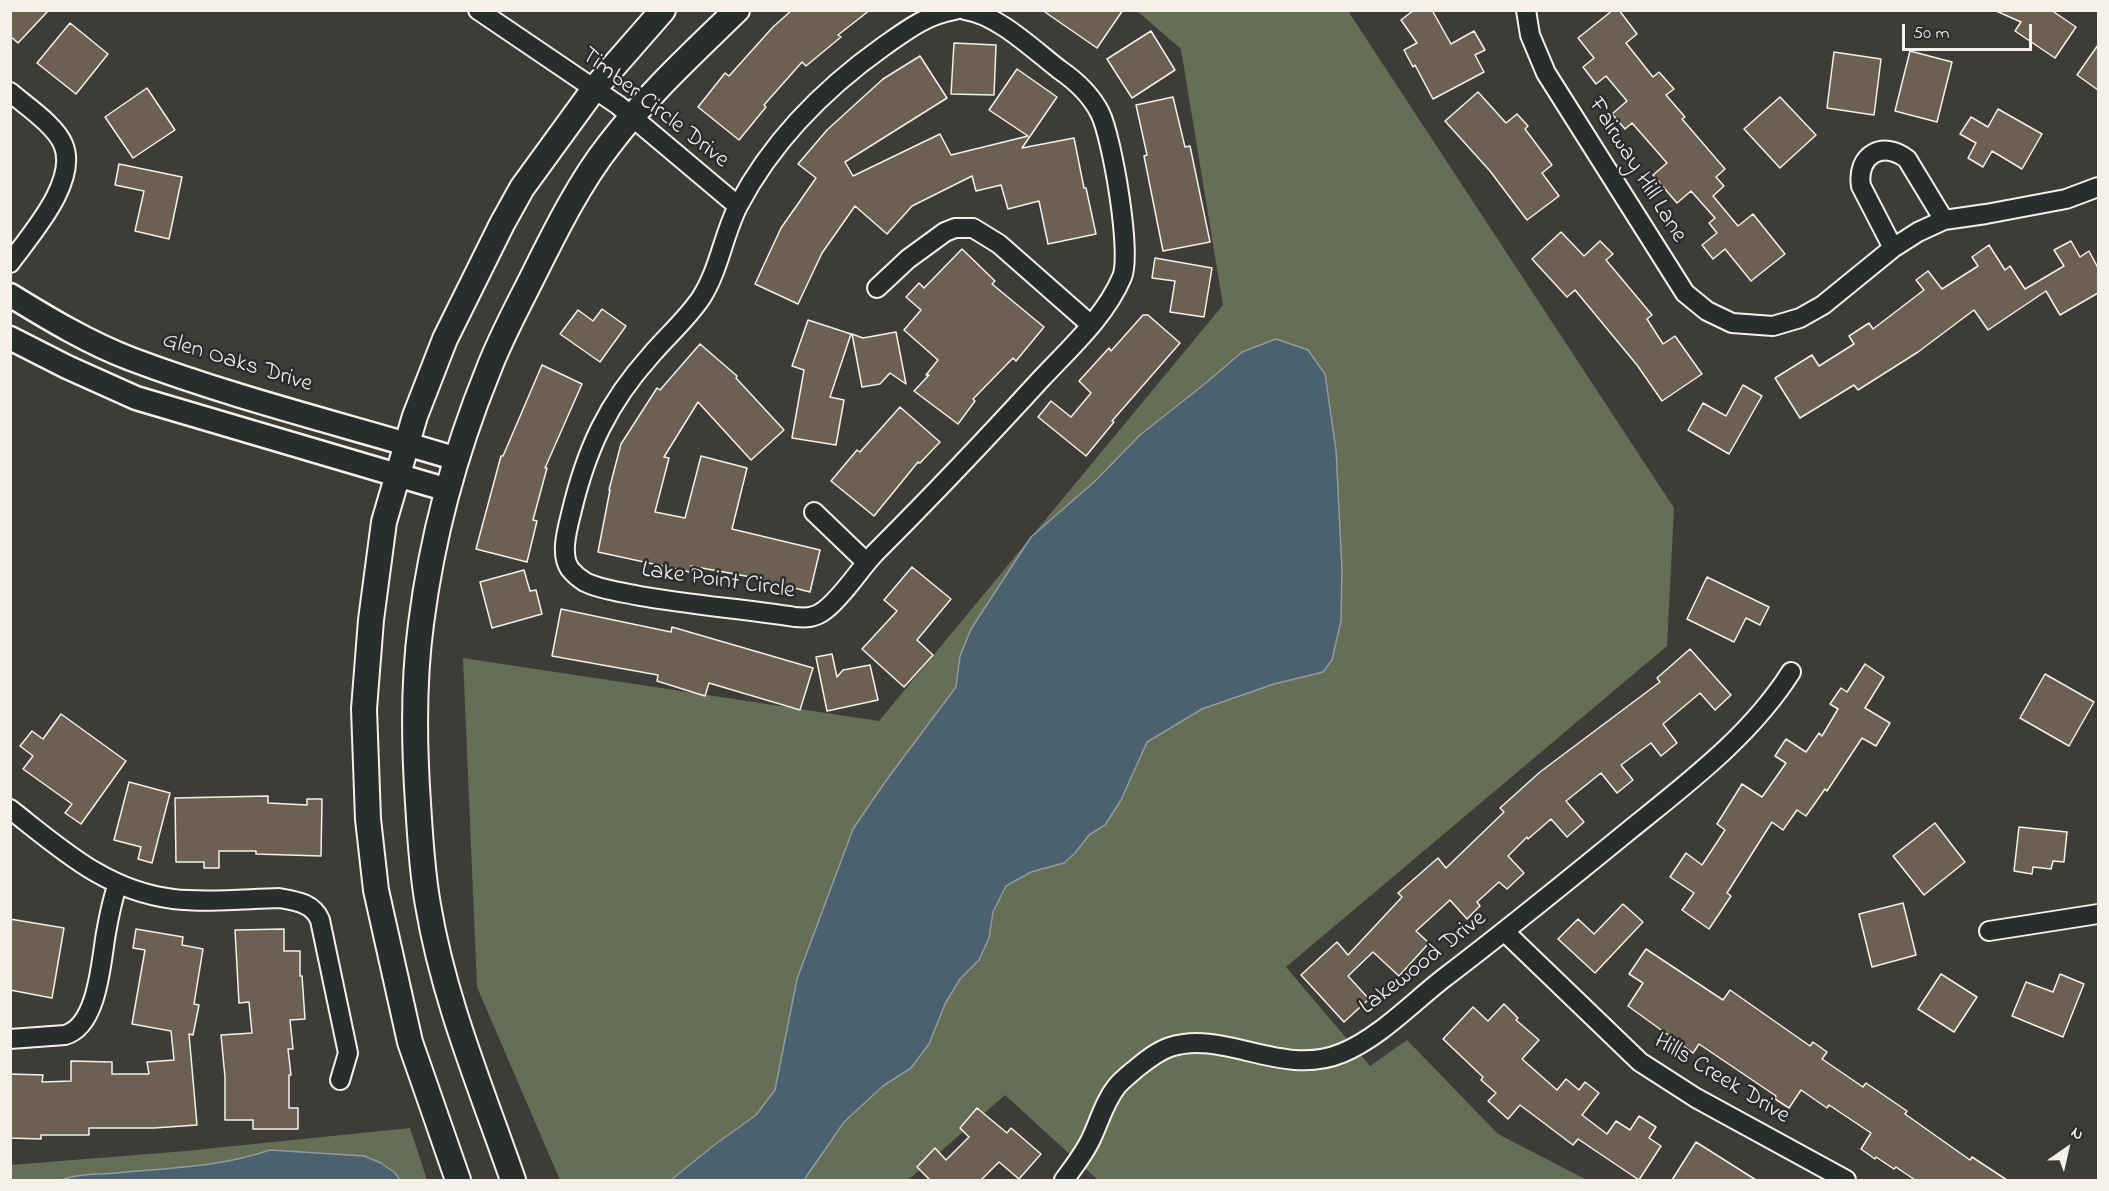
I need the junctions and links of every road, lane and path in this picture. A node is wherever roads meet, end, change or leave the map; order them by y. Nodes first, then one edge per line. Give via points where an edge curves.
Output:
1 (478, 10) edge
2 (663, 10) edge
3 (737, 10) edge
4 (955, 10) edge
5 (965, 10) edge
6 (1526, 10) edge
7 (594, 89) junction
8 (10, 92) edge
9 (632, 116) junction
10 (2098, 187) edge
11 (738, 206) junction
12 (1944, 220) junction
13 (1893, 248) junction
14 (10, 263) edge
15 (877, 288) dead end
16 (10, 295) edge
17 (1091, 325) junction
18 (10, 338) edge
19 (407, 444) junction
20 (457, 459) junction
21 (397, 476) junction
22 (448, 490) junction
23 (814, 512) dead end
24 (866, 562) junction
25 (1791, 672) dead end
26 (10, 809) edge
27 (118, 884) junction
28 (2098, 908) edge
29 (2098, 914) edge
30 (1989, 931) dead end
31 (1505, 932) junction
32 (10, 1039) edge
33 (340, 1080) dead end
34 (458, 1180) edge
35 (513, 1180) edge
36 (1064, 1180) edge
37 (1846, 1180) edge

1 - 7 street, Timber Circle Drive
2 - 7 main road
3 - 9 main road
4 - 11 street, Lake Point Circle via 924,19 906,30 865,59 817,102 764,163
5 - 17 street, Lake Point Circle via 994,22 1068,75 1102,116 1113,157 1126,248 1122,276
6 - 13 street, Fairway Hill Lane via 1530,35 1546,73 1685,294 1707,311 1743,325 1773,326 1800,318
7 - 9 street, Timber Circle Drive
7 - 19 main road via 522,188 502,224 444,339
8 - 14 street via 51,127 63,143 68,159 58,194
9 - 11 street, Timber Circle Drive
9 - 20 main road via 595,164 552,238 489,368
10 - 12 street, Fairway Hill Lane via 2066,199
11 - 24 street, Lake Point Circle via 702,297 626,384 594,439 569,521 566,562 584,581 626,593 806,618 826,609
12 - 13 street, Fairway Hill Lane
12 - 13 street via 1907,159 1891,150 1873,154 1861,167 1861,186
15 - 17 street via 945,232 973,228 999,244
16 - 19 street, Glen Oaks Drive via 69,330 129,358
17 - 24 street, Lake Point Circle
18 - 21 street via 136,398
19 - 20 street, Glen Oaks Drive
19 - 21 main road
20 - 22 main road
21 - 22 street
21 - 34 main road via 384,522 370,620 364,709 368,819 376,890 410,1042
22 - 35 main road via 420,627 415,742 421,854 438,958 456,1021
23 - 24 street
25 - 31 street, Lakewood Drive via 1761,713 1703,769
26 - 27 street via 73,859
27 - 32 street via 99,979 83,1022 73,1033 65,1035
27 - 33 street via 174,899 279,898 312,908 320,920 348,1053
28 - 29 street
29 - 30 street
31 - 36 street, Lakewood Drive via 1384,1027 1326,1059 1289,1060 1186,1043 1160,1051 1117,1086 1090,1142
31 - 37 street, Hills Creek Drive via 1640,1062 1696,1098

